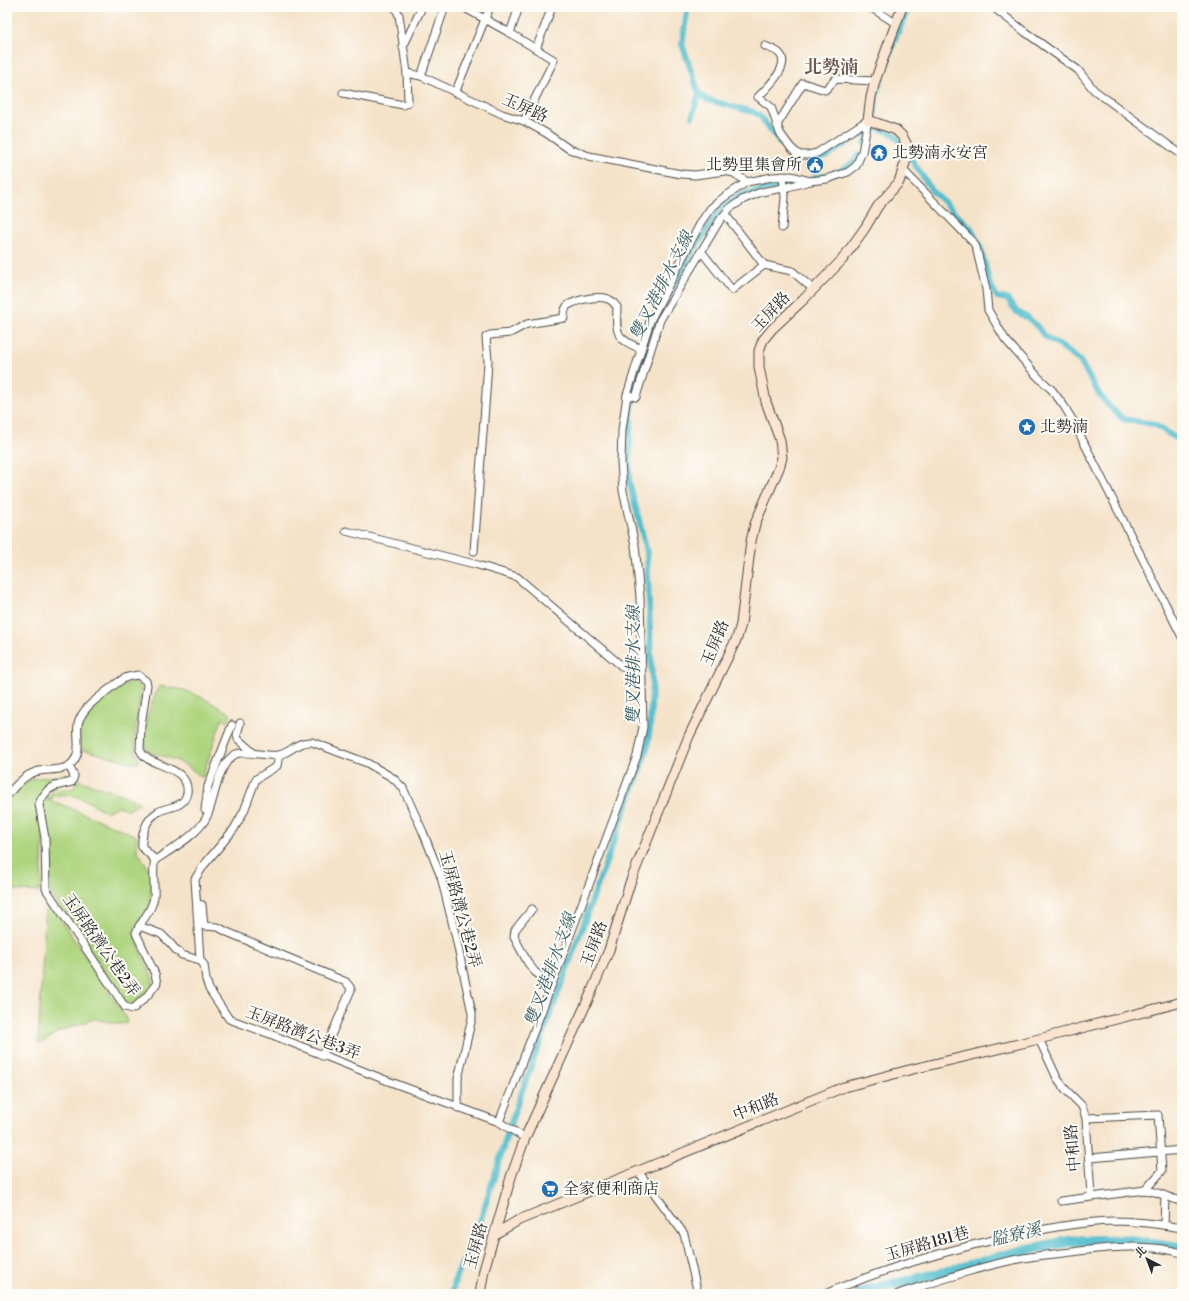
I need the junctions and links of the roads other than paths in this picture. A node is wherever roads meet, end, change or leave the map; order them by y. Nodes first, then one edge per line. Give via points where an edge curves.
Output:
1 (395, 7) edge
2 (422, 7) edge
3 (445, 7) edge
4 (463, 7) edge
5 (490, 7) edge
6 (520, 7) edge
7 (552, 7) edge
8 (870, 7) edge
9 (902, 7) edge
10 (994, 7) edge
11 (485, 19) junction
12 (896, 24) junction
13 (510, 33) junction
14 (765, 46) dead end
15 (403, 47) junction
16 (536, 48) junction
17 (407, 73) junction
18 (420, 76) junction
19 (876, 81) junction
20 (343, 93) dead end
21 (456, 93) junction
22 (524, 121) junction
23 (870, 124) junction
24 (776, 125) junction
25 (1182, 155) edge
26 (903, 170) junction
27 (783, 176) junction
28 (810, 180) junction
29 (747, 182) junction
30 (784, 188) junction
31 (725, 214) junction
32 (782, 228) dead end
33 (701, 251) junction
34 (764, 265) junction
35 (813, 289) junction
36 (641, 348) junction
37 (627, 395) junction
38 (346, 531) dead end
39 (474, 551) dead end
40 (1182, 637) edge
41 (641, 664) junction
42 (255, 755) junction
43 (279, 755) junction
44 (69, 766) junction
45 (7, 795) edge
46 (195, 832) junction
47 (155, 860) junction
48 (197, 904) junction
49 (532, 909) dead end
50 (139, 926) junction
51 (200, 960) junction
52 (552, 984) junction
53 (1182, 1002) edge
54 (1038, 1039) junction
55 (322, 1056) junction
56 (458, 1108) junction
57 (1086, 1118) junction
58 (499, 1122) junction
59 (525, 1138) junction
60 (1182, 1150) edge
61 (1161, 1152) junction
62 (1090, 1158) junction
63 (638, 1171) junction
64 (1145, 1190) junction
65 (1091, 1196) junction
66 (1164, 1196) junction
67 (1061, 1201) dead end
68 (1182, 1202) edge
69 (1164, 1225) junction
70 (1182, 1228) edge
71 (495, 1234) junction
72 (1182, 1253) edge
73 (480, 1294) edge
74 (698, 1294) edge
75 (826, 1294) edge
76 (898, 1294) edge

1 - 15 street via 399,15
2 - 15 street
3 - 18 street
4 - 11 street
5 - 11 street
6 - 13 street
7 - 16 street
8 - 12 street
9 - 12 street, 玉屏路
10 - 25 street via 1078,70 1094,90
11 - 13 street
11 - 21 street
12 - 19 street, 玉屏路
13 - 16 street
14 - 24 street via 779,52 783,59 783,65 774,79 758,96 771,107
15 - 17 street
16 - 22 street via 554,60
17 - 18 street, 玉屏路
17 - 20 street via 408,102 403,105
18 - 21 street, 玉屏路
19 - 23 street, 玉屏路 via 871,97
19 - 24 street via 836,79 825,90 802,83
21 - 22 street, 玉屏路
22 - 29 street, 玉屏路 via 569,149 589,156 680,174 725,171 734,173
23 - 24 street via 853,130 808,156 799,155 791,148
23 - 26 street, 玉屏路 via 896,130 902,136 908,145
23 - 28 street, 玉屏路 via 856,166 834,177
26 - 35 street, 玉屏路 via 899,182 878,206 847,254
26 - 40 street via 974,242 986,289 988,310 1005,339 1052,390 1073,421
27 - 28 street, 玉屏路
27 - 29 street, 玉屏路
27 - 30 street
28 - 30 street
29 - 36 street, 玉屏路 via 710,209 701,222 650,321
30 - 31 street via 761,192 744,199
30 - 32 street
31 - 33 street
31 - 34 street
33 - 34 street via 732,290
33 - 37 street via 660,320 636,397
34 - 35 street via 792,271
35 - 59 street, 玉屏路 via 762,340 759,351 766,402 780,440 782,458 755,524 737,638 689,736 630,883 609,950
36 - 37 street, 玉屏路
36 - 39 street via 625,341 618,334 617,307 611,300 602,297 569,305 564,310 564,318 527,324 510,332 486,337 488,361
37 - 41 street, 玉屏路 via 621,462 623,491 635,545
38 - 41 street via 517,577 624,668 631,669
41 - 52 street, 玉屏路 via 644,727 637,756
42 - 43 street, 玉屏路濟公巷2弄
42 - 46 street, 玉屏路濟公巷2弄 via 240,753 230,757 219,777 208,816
42 - 46 street via 238,739 236,724 208,786 207,804
43 - 48 street, 玉屏路濟公巷3弄 via 277,766 256,779 234,828 195,879
43 - 56 street, 玉屏路濟公巷2弄 via 300,743 312,742 367,762 392,778 407,794 439,873 472,1013 458,1079
44 - 45 street via 30,774
44 - 47 street via 78,754 80,718 89,705 123,679 138,675 142,677 147,685 140,750 148,759 177,772 182,777 187,794 178,805 159,811 151,818 142,833 142,847
44 - 50 street, 玉屏路濟公巷2弄 via 74,776 72,782 48,790 39,804 45,838 46,888 125,1007 133,1009 157,983 136,933
46 - 47 street, 玉屏路濟公巷2弄
47 - 50 street via 152,908
48 - 51 street, 玉屏路濟公巷3弄
48 - 55 street via 202,905 204,926 218,927 349,985 351,990
49 - 52 street via 515,930 514,937 535,972
50 - 51 street via 161,934 182,955
51 - 55 street, 玉屏路濟公巷3弄 via 204,965 209,989 229,1019
52 - 58 street, 玉屏路
53 - 54 street, 中和路
54 - 57 street, 中和路 via 1057,1078 1082,1106
54 - 63 street, 中和路 via 844,1088
55 - 56 street, 玉屏路濟公巷3弄
56 - 58 street, 玉屏路濟公巷3弄
57 - 61 street via 1158,1115
57 - 62 street, 中和路
58 - 59 street
59 - 71 street, 玉屏路
60 - 61 street
61 - 62 street
61 - 64 street via 1162,1171
62 - 65 street, 中和路
63 - 71 street, 中和路 via 519,1220
63 - 74 street via 684,1234
64 - 65 street
64 - 66 street
65 - 67 street
66 - 68 street
66 - 69 street
69 - 70 street, 玉屏路181巷
69 - 75 street, 玉屏路181巷 via 1112,1221 1043,1229 907,1263
71 - 73 street, 玉屏路
72 - 76 street via 1140,1247 1111,1247 1020,1258

